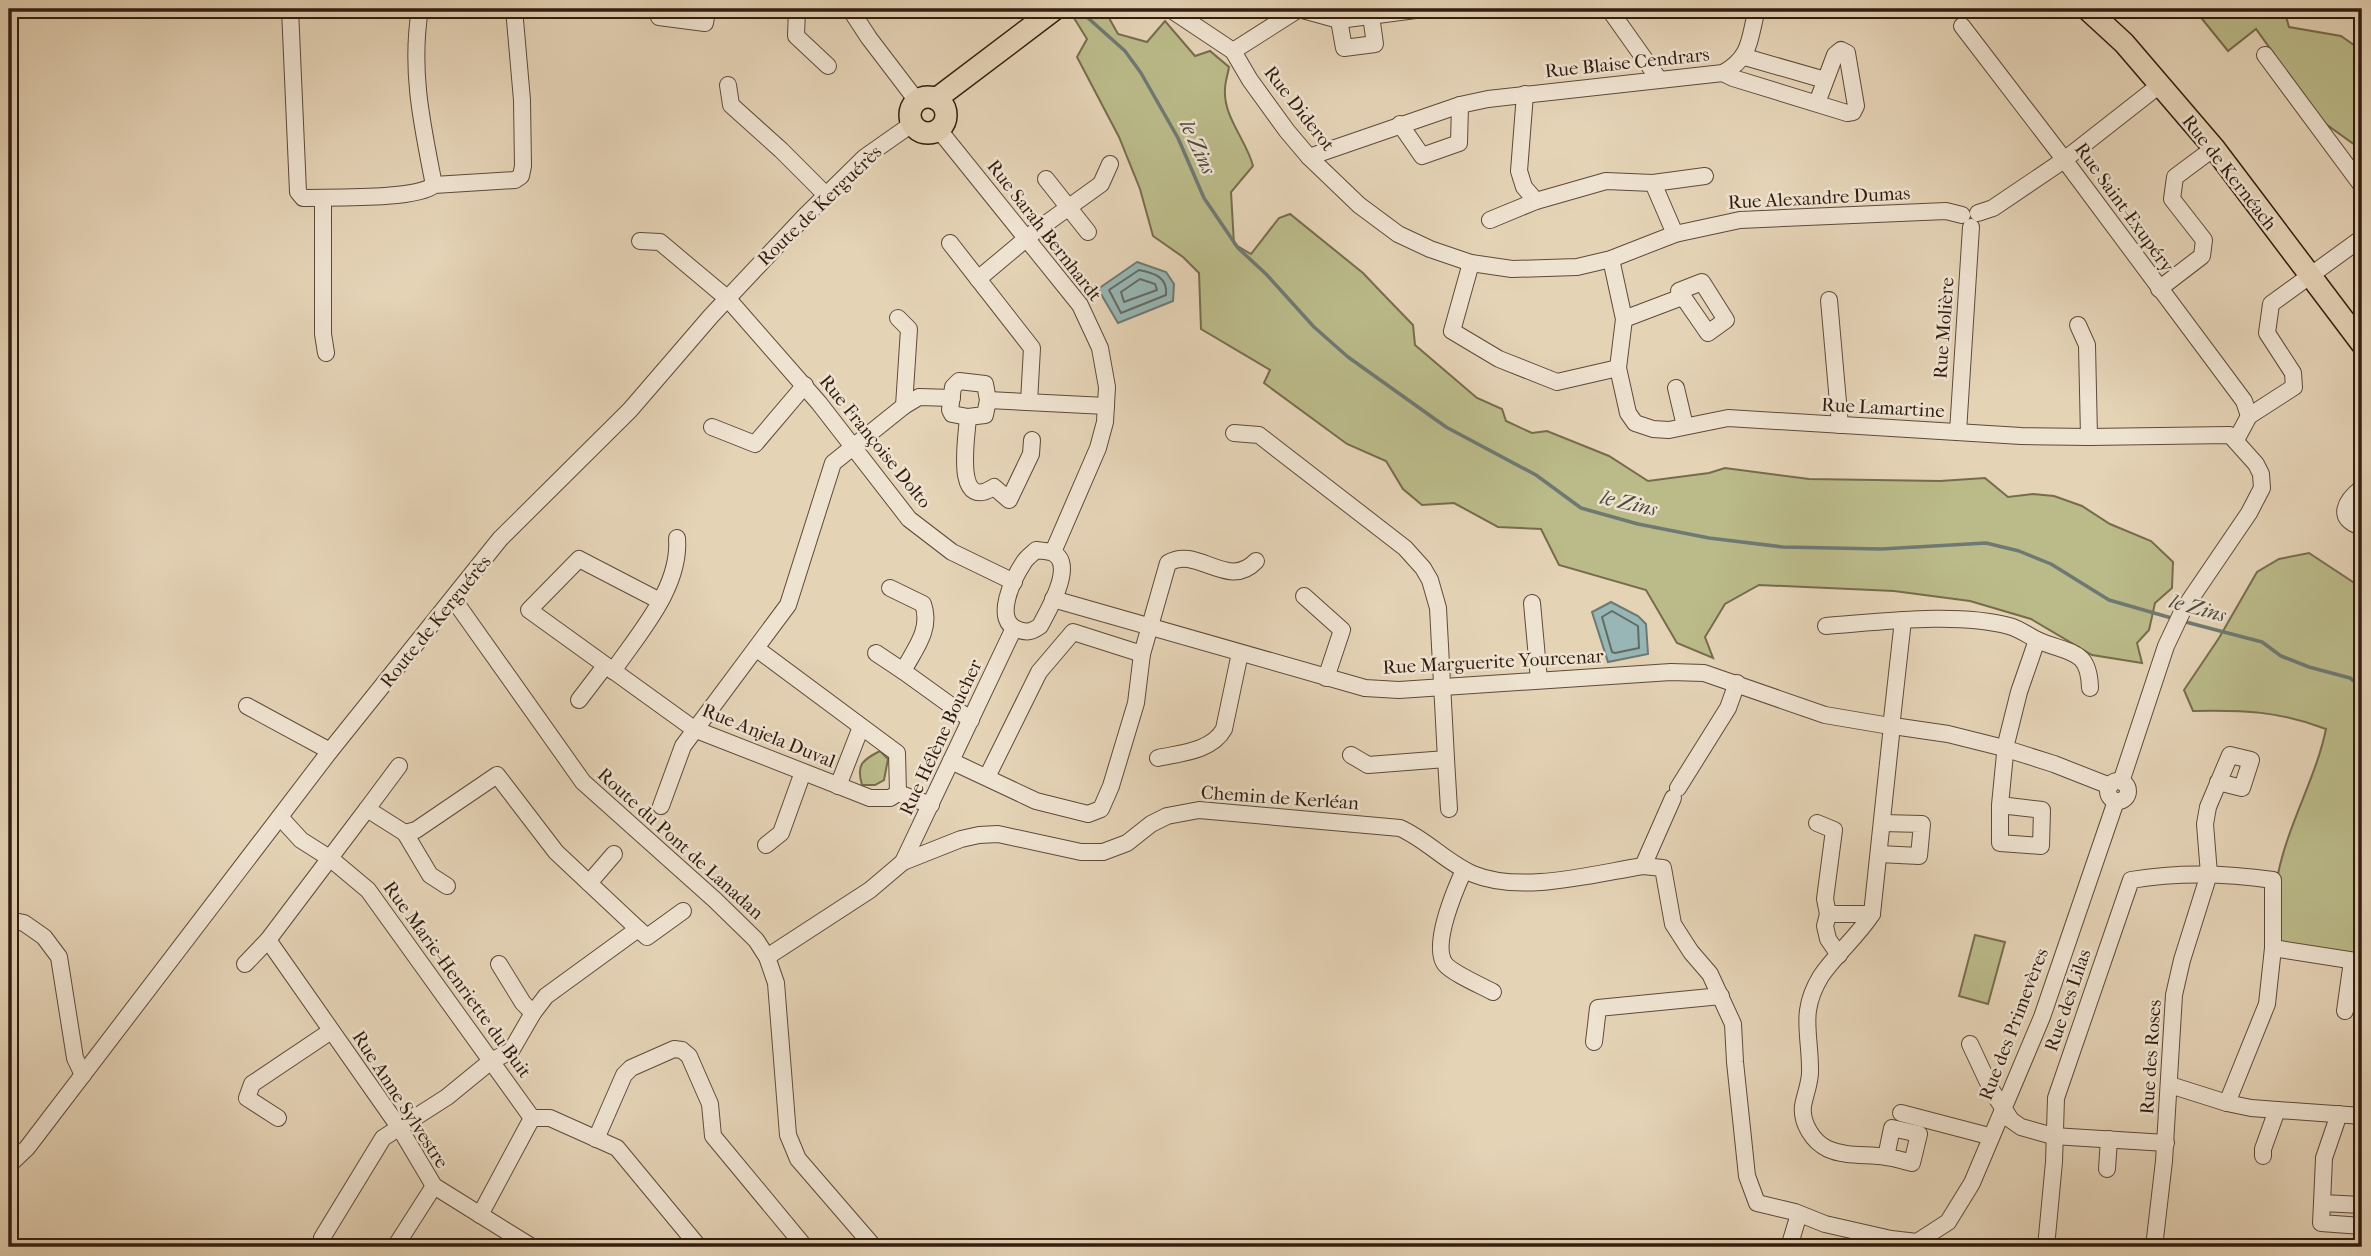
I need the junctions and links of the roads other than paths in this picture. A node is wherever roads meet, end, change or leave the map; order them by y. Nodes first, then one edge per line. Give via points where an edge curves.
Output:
1 (290, 9) edge
2 (420, 9) edge
3 (514, 9) edge
4 (660, 9) edge
5 (701, 9) edge
6 (797, 9) edge
7 (850, 9) edge
8 (1055, 9) edge
9 (1170, 9) edge
10 (1299, 9) edge
11 (1418, 9) edge
12 (1609, 9) edge
13 (1757, 9) edge
14 (1392, 11) edge
15 (2100, 13) edge
16 (1371, 16) junction
17 (1339, 20) junction
18 (1962, 26) dead end
19 (1233, 51) junction
20 (2265, 55) dead end
21 (1745, 57) junction
22 (828, 66) dead end
23 (1723, 73) junction
24 (1658, 78) junction
25 (1825, 80) junction
26 (2161, 84) junction
27 (728, 85) dead end
28 (1525, 94) junction
29 (927, 100) junction
30 (1817, 103) junction
31 (1460, 104) junction
32 (912, 124) junction
33 (1400, 124) junction
34 (939, 130) junction
35 (2214, 148) junction
36 (1309, 157) junction
37 (2064, 160) junction
38 (1110, 164) dead end
39 (1705, 176) dead end
40 (1046, 179) dead end
41 (1653, 183) junction
42 (434, 185) junction
43 (2362, 186) edge
44 (826, 195) junction
45 (323, 198) junction
46 (1536, 201) junction
47 (1068, 208) junction
48 (1970, 218) junction
49 (1490, 220) dead end
50 (1088, 232) dead end
51 (1398, 233) joint
52 (1675, 234) junction
53 (2362, 238) edge
54 (1027, 239) junction
55 (639, 242) dead end
56 (950, 243) dead end
57 (1611, 259) junction
58 (1471, 263) junction
59 (2312, 275) junction
60 (978, 279) junction
61 (2159, 289) junction
62 (1682, 297) dead end
63 (728, 299) junction
64 (1829, 300) dead end
65 (898, 318) dead end
66 (1624, 320) junction
67 (2078, 325) dead end
68 (2362, 344) edge
69 (326, 353) dead end
70 (1618, 368) junction
71 (805, 385) junction
72 (1676, 388) dead end
73 (951, 398) junction
74 (988, 400) junction
75 (1029, 402) junction
76 (904, 406) junction
77 (1106, 406) junction
78 (2249, 416) junction
79 (968, 417) junction
80 (1840, 425) junction
81 (1685, 426) junction
82 (712, 427) dead end
83 (1958, 432) junction
84 (1234, 433) dead end
85 (2089, 438) junction
86 (1032, 440) dead end
87 (2236, 440) junction
88 (853, 447) junction
89 (2362, 488) edge
90 (2362, 527) edge
91 (677, 538) dead end
92 (1053, 552) junction
93 (1256, 561) dead end
94 (1014, 582) junction
95 (890, 588) dead end
96 (1304, 596) dead end
97 (1053, 599) junction
98 (454, 600) junction
99 (660, 601) junction
100 (1532, 603) dead end
101 (1903, 620) junction
102 (1826, 625) dead end
103 (1014, 628) junction
104 (1150, 628) junction
105 (2037, 640) junction
106 (757, 649) junction
107 (876, 653) dead end
108 (1240, 653) junction
109 (1142, 654) junction
110 (609, 668) junction
111 (903, 671) junction
112 (1326, 678) junction
113 (1539, 680) junction
114 (1737, 683) junction
115 (1441, 688) junction
116 (2090, 688) dead end
117 (579, 699) dead end
118 (247, 706) dead end
119 (971, 720) junction
120 (861, 727) junction
121 (1892, 727) junction
122 (694, 729) junction
123 (2006, 748) junction
124 (330, 751) junction
125 (1351, 755) dead end
126 (1158, 758) dead end
127 (1446, 759) junction
128 (951, 761) junction
129 (399, 766) dead end
130 (803, 772) junction
131 (986, 777) junction
132 (2218, 782) dead end
133 (838, 786) junction
134 (2116, 790) junction
135 (898, 793) junction
136 (931, 805) junction
137 (2000, 805) dead end
138 (661, 806) dead end
139 (368, 808) junction
140 (1449, 809) dead end
141 (280, 817) junction
142 (1882, 822) junction
143 (1816, 824) dead end
144 (405, 833) junction
145 (765, 845) dead end
146 (614, 854) dead end
147 (1879, 854) junction
148 (331, 859) junction
149 (903, 863) junction
150 (1643, 866) junction
151 (1464, 870) junction
152 (2209, 874) junction
153 (589, 883) junction
154 (447, 886) dead end
155 (682, 911) dead end
156 (1828, 914) junction
157 (1872, 914) junction
158 (9, 920) edge
159 (638, 929) junction
160 (268, 940) junction
161 (2273, 948) junction
162 (1839, 955) junction
163 (766, 957) junction
164 (2357, 962) edge
165 (245, 964) dead end
166 (499, 964) dead end
167 (1493, 992) dead end
168 (1721, 996) junction
169 (2345, 1011) dead end
170 (533, 1013) junction
171 (331, 1031) junction
172 (1594, 1042) dead end
173 (1970, 1044) dead end
174 (491, 1061) junction
175 (83, 1075) junction
176 (2170, 1085) junction
177 (2227, 1103) junction
178 (2004, 1107) junction
179 (2277, 1110) junction
180 (1901, 1113) dead end
181 (2339, 1114) junction
182 (2362, 1116) edge
183 (278, 1118) dead end
184 (532, 1118) junction
185 (399, 1127) junction
186 (2046, 1134) junction
187 (1985, 1135) dead end
188 (596, 1139) junction
189 (2109, 1139) junction
190 (2166, 1143) junction
191 (2263, 1156) dead end
192 (1886, 1157) dead end
193 (9, 1165) edge
194 (2107, 1169) dead end
195 (433, 1186) junction
196 (2322, 1203) junction
197 (2362, 1205) edge
198 (1799, 1214) junction
199 (480, 1215) junction
200 (2362, 1226) edge
201 (325, 1247) edge
202 (395, 1247) edge
203 (532, 1247) edge
204 (699, 1247) edge
205 (805, 1247) edge
206 (874, 1247) edge
207 (1789, 1247) edge
208 (2046, 1247) edge
209 (2154, 1247) edge

1 - 45 street via 298,192 303,198
2 - 42 street via 418,106
3 - 42 street via 522,100 521,176
4 - 5 street via 659,17 705,23
6 - 22 street via 796,36
7 - 29 street via 869,38
8 - 29 main road
9 - 19 street, Rue Diderot
10 - 17 street
10 - 19 street
11 - 14 street
12 - 24 street
13 - 21 street
14 - 16 street
15 - 26 main road, Rue de Kernéach
16 - 17 street
16 - 17 street via 1375,44 1344,48
18 - 37 street, Rue Saint-Exupéry
19 - 36 street, Rue Diderot
20 - 43 street
21 - 23 street, Rue Blaise Cendrars
21 - 25 street
23 - 24 street, Rue Blaise Cendrars
23 - 30 street
24 - 28 street, Rue Blaise Cendrars
25 - 30 street
25 - 30 street via 1835,55 1841,50 1847,53 1856,106 1847,113
26 - 35 main road, Rue de Kernéach
26 - 37 street
27 - 44 street via 732,105
28 - 31 street, Rue Blaise Cendrars
28 - 46 street via 1519,171 1524,187
29 - 32 main road via 911,109
29 - 34 main road via 941,103 946,114
31 - 33 street, Rue Blaise Cendrars
31 - 33 street via 1459,143 1422,156
32 - 34 main road via 921,132
32 - 44 street, Route de Kerguérès via 865,157
33 - 36 street, Rue Blaise Cendrars
34 - 54 street, Rue Sarah Bernhardt
35 - 59 main road, Rue de Kernéach
35 - 61 street via 2175,177 2172,199 2204,240 2202,256
36 - 51 street, Rue Diderot via 1359,205
37 - 48 street via 1993,208
37 - 61 street, Rue Saint-Exupéry
38 - 47 street via 1101,184
39 - 41 street
40 - 47 street
41 - 46 street via 1606,181
41 - 52 street
42 - 45 street via 427,191
44 - 63 street, Route de Kerguérès
45 - 69 street
46 - 49 street
47 - 50 street
47 - 54 street
48 - 52 street, Rue Alexandre Dumas via 1946,211 1740,220
48 - 83 street, Rue Molière
51 - 58 street, Rue Alexandre Dumas
52 - 57 street, Rue Alexandre Dumas
53 - 59 street
54 - 60 street
54 - 77 street, Rue Sarah Bernhardt via 1080,305 1100,348
55 - 63 street, Rue Françoise Dolto via 660,242
56 - 60 street
57 - 58 street, Rue Alexandre Dumas via 1541,270
57 - 66 street, Rue Lamartine
58 - 70 street via 1452,331 1497,358 1557,382
59 - 68 main road, Rue de Kernéach
59 - 78 street via 2271,304 2267,334 2293,373 2294,387
60 - 75 street via 1032,348
61 - 78 street, Rue Saint-Exupéry via 2244,401
62 - 66 street
63 - 71 street, Rue Françoise Dolto
63 - 98 street, Route de Kerguérès via 630,410 500,539
64 - 80 street
65 - 76 street via 909,329
66 - 70 street, Rue Lamartine
67 - 85 street via 2087,345
70 - 81 street, Rue Lamartine via 1628,413 1635,423 1669,430
71 - 82 street via 755,444
71 - 88 street, Rue Françoise Dolto
72 - 81 street
73 - 74 street via 955,383 970,382 985,384
73 - 76 street via 919,397
73 - 79 street via 952,414
74 - 75 street
74 - 79 street via 985,415
75 - 77 street
76 - 88 street
77 - 92 street, Rue Sarah Bernhardt via 1098,448
78 - 87 street
79 - 86 street via 964,479 977,492 994,487 1009,500 1031,454
80 - 81 street, Rue Lamartine via 1728,418
80 - 83 street, Rue Lamartine
83 - 85 street, Rue Lamartine
84 - 115 street via 1259,435 1405,548 1423,568 1438,608
85 - 87 street, Rue Lamartine via 2230,435
87 - 134 street, Rue des Primevères via 2256,464 2262,488 2183,610
88 - 94 street, Rue Françoise Dolto via 909,519 932,539
88 - 106 street via 833,463 788,605
89 - 90 street via 2345,506 2347,516
91 - 99 street via 678,551
92 - 94 street via 1036,550 1025,559
92 - 97 street via 1062,564 1062,576
93 - 104 street via 1235,573 1185,558 1168,563
94 - 103 street via 1004,606
95 - 111 street via 923,604 926,613 926,626
96 - 112 street via 1342,630
97 - 103 street via 1040,626 1024,632
97 - 104 street, Rue Marguerite Yourcenar
98 - 124 street, Route de Kerguérès
98 - 163 street, Route du Pont de Lanadan via 583,782 715,900 756,940
99 - 110 street
99 - 110 street, Rue Anjela Duval via 579,559 529,610
100 - 113 street
101 - 102 street
101 - 105 street via 1982,620 2012,626
101 - 121 street
103 - 119 street, Rue Hélène Boucher
104 - 108 street, Rue Marguerite Yourcenar
104 - 109 street
105 - 116 street via 2081,656 2090,669
105 - 123 street
106 - 120 street
106 - 122 street
107 - 111 street
108 - 112 street, Rue Marguerite Yourcenar
108 - 126 street via 1219,738 1210,745
109 - 131 street via 1073,632 1039,672
109 - 131 street via 1136,703 1101,808 1088,814 1036,801
110 - 117 street
110 - 122 street, Rue Anjela Duval
111 - 119 street
112 - 115 street, Rue Marguerite Yourcenar via 1365,688
113 - 114 street, Rue Marguerite Yourcenar via 1671,672 1704,673
113 - 115 street, Rue Marguerite Yourcenar
114 - 121 street, Rue Marguerite Yourcenar via 1825,715
114 - 150 street via 1728,708 1676,793
115 - 127 street
118 - 124 street
119 - 128 street, Rue Hélène Boucher
120 - 133 street
120 - 135 street via 897,753
121 - 123 street, Rue Marguerite Yourcenar
121 - 142 street
122 - 130 street, Rue Anjela Duval
122 - 138 street
123 - 134 street, Rue Marguerite Yourcenar
123 - 137 street
124 - 141 street, Route de Kerguérès
125 - 127 street via 1368,765
127 - 140 street
128 - 131 street
128 - 136 street, Rue Hélène Boucher
129 - 139 street
130 - 133 street, Rue Anjela Duval
130 - 145 street via 781,833
132 - 152 street via 2205,824
133 - 135 street, Rue Anjela Duval via 870,798 890,798
134 - 178 street, Rue des Primevères via 2042,1017
135 - 136 street, Rue Anjela Duval
136 - 149 street, Rue Hélène Boucher
139 - 144 street
139 - 148 street
141 - 148 street, Rue Marie-Henriette du Buit via 301,840
141 - 175 street, Route de Kerguérès
142 - 147 street
142 - 147 street via 1922,824 1919,856
143 - 156 street via 1835,830 1825,900
144 - 153 street via 497,775 556,852
144 - 154 street via 430,874
146 - 153 street
147 - 157 street
148 - 160 street
148 - 174 street, Rue Marie-Henriette du Buit via 368,890
149 - 151 street, Chemin de Kerléan via 961,839 988,834 1103,852 1127,843 1167,816 1199,810 1401,828
149 - 163 street, Chemin de Kerléan via 870,890
150 - 151 street, Chemin de Kerléan via 1529,883 1499,881
150 - 168 street via 1663,869 1673,924
151 - 167 street via 1451,899 1440,951 1446,965
152 - 161 street via 2273,880
152 - 176 street, Rue des Roses via 2174,995
152 - 186 street, Rue des Lilas via 2130,880
153 - 159 street
155 - 159 street via 647,937
156 - 157 street
156 - 162 street via 1828,939
157 - 162 street
158 - 175 street via 24,923 44,937 59,957 75,1058
159 - 170 street via 546,996
160 - 165 street
160 - 171 street, Rue Anne Sylvestre
161 - 164 street
161 - 177 street via 2267,1004
162 - 192 street via 1822,976 1807,1014 1811,1071 1803,1109 1809,1133 1827,1149
163 - 206 street, Route du Pont de Lanadan via 776,983 788,1135 798,1158
164 - 169 street
166 - 170 street
168 - 172 street via 1598,1008
168 - 198 street via 1733,1024 1750,1185 1757,1203
170 - 174 street via 511,1051
171 - 183 street via 252,1084 247,1098
171 - 185 street, Rue Anne Sylvestre
173 - 178 street
174 - 184 street, Rue Marie-Henriette du Buit
174 - 185 street via 447,1097
175 - 193 street, Route de Kerguérès
176 - 177 street
176 - 190 street, Rue des Roses
177 - 179 street
178 - 186 street via 2021,1127
178 - 198 street, Rue des Primevères via 1972,1183 1948,1222 1917,1242 1825,1224
179 - 181 street
179 - 191 street
180 - 187 street
181 - 182 street
181 - 196 street via 2324,1158
184 - 188 street via 550,1118
184 - 199 street
185 - 195 street, Rue Anne Sylvestre
185 - 201 street via 383,1138 323,1238
186 - 189 street
186 - 208 street, Rue des Lilas via 2054,1162
188 - 204 street via 617,1148
188 - 205 street via 624,1075 674,1049 682,1050 690,1056 710,1104 713,1136
189 - 190 street
189 - 194 street
190 - 209 street, Rue des Roses
195 - 199 street, Rue Anne Sylvestre
195 - 202 street
196 - 197 street
196 - 200 street via 2321,1223
198 - 207 street
199 - 203 street, Rue Anne Sylvestre

